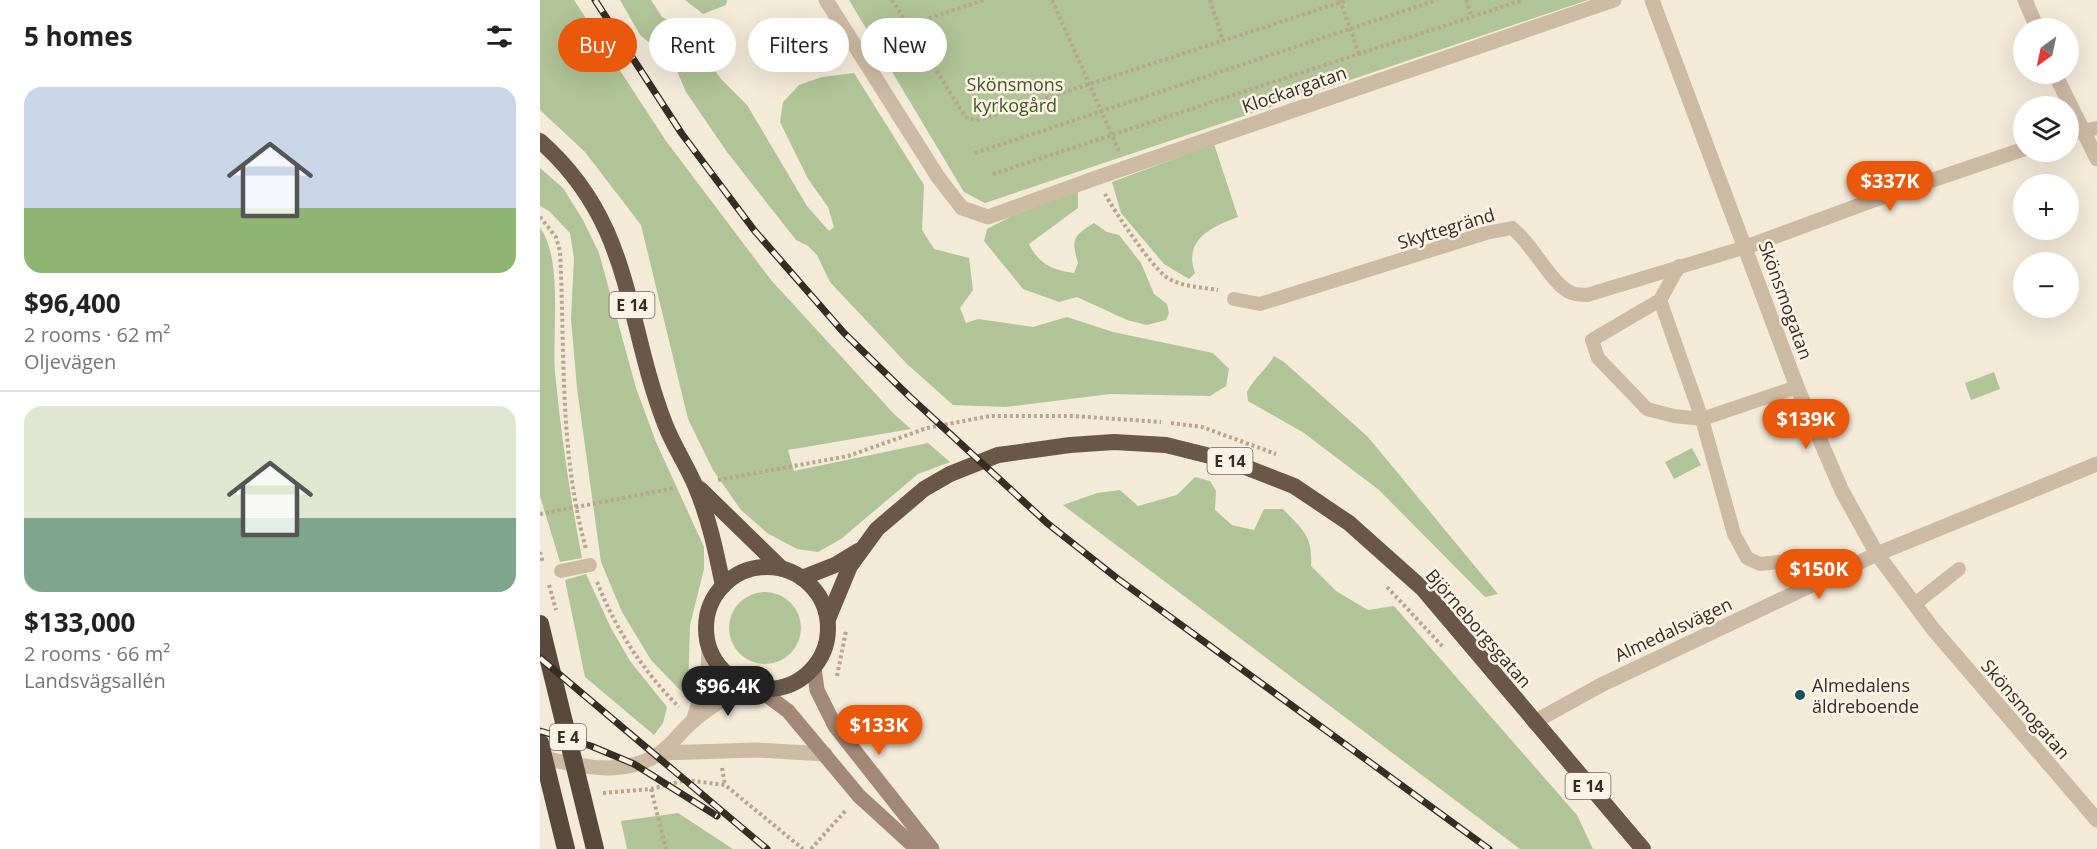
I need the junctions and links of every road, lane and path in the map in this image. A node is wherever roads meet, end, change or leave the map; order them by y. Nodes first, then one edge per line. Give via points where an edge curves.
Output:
1 (826, 0) edge
2 (892, 0) edge
3 (984, 0) edge
4 (1052, 0) edge
5 (1210, 0) edge
6 (1348, 0) edge
7 (1437, 0) edge
8 (1466, 0) edge
9 (1522, 0) edge
10 (1614, 0) edge
11 (1652, 0) edge
12 (2025, 0) edge
13 (1340, 1) edge
14 (1472, 17) junction
15 (903, 18) edge
16 (926, 18) edge
17 (2033, 18) edge
18 (1350, 28) junction
19 (861, 41) edge
20 (1223, 41) junction
21 (854, 44) junction
22 (1359, 54) junction
23 (938, 72) edge
24 (1091, 84) junction
25 (2060, 84) edge
26 (1102, 111) junction
27 (2083, 131) edge
28 (1113, 135) junction
29 (540, 141) edge
30 (975, 153) dead end
31 (2013, 153) edge
32 (2097, 159) edge
33 (1127, 168) junction
34 (993, 174) dead end
35 (1096, 177) junction
36 (540, 216) edge
37 (1746, 247) junction
38 (1679, 266) junction
39 (1234, 299) joint
40 (1660, 300) junction
41 (1797, 387) junction
42 (1702, 419) junction
43 (1130, 420) dead end
44 (811, 462) dead end
45 (2097, 464) edge
46 (695, 485) junction
47 (858, 551) junction
48 (1877, 554) junction
49 (1788, 561) dead end
50 (590, 565) junction
51 (781, 568) junction
52 (1959, 568) dead end
53 (561, 572) dead end
54 (802, 578) junction
55 (1379, 578) dead end
56 (723, 586) junction
57 (1915, 604) junction
58 (828, 619) junction
59 (540, 624) edge
60 (846, 629) dead end
61 (709, 647) junction
62 (1448, 652) dead end
63 (814, 667) junction
64 (837, 680) dead end
65 (752, 687) junction
66 (693, 721) junction
67 (1534, 722) junction
68 (540, 743) edge
69 (719, 752) junction
70 (661, 753) junction
71 (825, 754) junction
72 (540, 757) edge
73 (725, 785) junction
74 (2097, 820) edge
75 (566, 849) edge
76 (595, 849) edge
77 (666, 849) edge
78 (803, 849) edge
79 (917, 849) edge
80 (933, 849) edge
81 (1642, 849) edge

1 - 21 street
2 - 15 path
3 - 16 path
4 - 24 path
5 - 20 path
6 - 13 path
7 - 18 path
8 - 14 path
9 - 14 path
10 - 33 street, Klockargatan
11 - 37 street, Skönsmogatan
12 - 17 street
13 - 18 path
13 - 20 path
14 - 22 path
18 - 22 path
18 - 26 path
19 - 21 path
20 - 24 path
21 - 35 street, Klockargatan via 962,208 988,217
22 - 28 path
23 - 24 path via 968,119 979,120
24 - 26 path
25 - 27 street
26 - 28 path
26 - 30 path
27 - 32 street
28 - 33 path
28 - 34 path
29 - 46 highway, E 14 via 584,189 604,220 665,423
31 - 37 street
33 - 35 street, Klockargatan
35 - 39 path via 1115,213 1165,276 1217,290
36 - 50 path via 556,237 560,251 562,370 580,528
37 - 38 lane, Skyttegränd
37 - 41 street, Skönsmogatan
38 - 39 lane, Skyttegränd via 1587,295 1572,293 1557,282 1525,237 1512,228 1260,304
38 - 40 lane
40 - 42 lane
40 - 42 lane via 1592,340 1598,358 1647,409
41 - 42 lane
41 - 48 street, Skönsmogatan via 1842,491
42 - 49 lane via 1734,534 1747,558 1760,564
43 - 44 path via 990,416 927,428 848,456
45 - 48 street, Almedalsvägen
46 - 51 highway, E 14
46 - 56 highway, E 14 via 716,546
47 - 54 highway, Björneborgsgatan / E 14
47 - 58 highway, Björneborgsgatan / E 14
47 - 67 highway, Björneborgsgatan / E 14 via 876,529 924,489 998,455 1114,442 1167,445 1209,455 1294,486 1349,522 1423,589
48 - 57 street, Skönsmogatan
48 - 67 street, Almedalsvägen via 1601,685
50 - 53 lane
50 - 66 path via 608,611 628,646 663,691
51 - 54 highway, E 14
51 - 56 highway, E 14 via 750,569
52 - 57 lane
54 - 58 highway, E 14 via 819,596
55 - 62 path
56 - 61 highway, E 14 via 707,615
57 - 74 street, Skönsmogatan via 1966,670
58 - 63 highway, E 14 via 826,644
59 - 76 highway, E 4
60 - 64 path
61 - 65 highway, E 14 via 723,671
61 - 66 street via 708,674
63 - 65 highway, E 14 via 788,686
63 - 80 main road via 817,690 835,726
65 - 66 street
65 - 71 main road via 788,711
66 - 70 street
67 - 81 highway, Björneborgsgatan / E 14
68 - 75 highway, E 4
69 - 70 street
69 - 71 street
69 - 73 path
70 - 72 street via 634,764 604,769
71 - 79 main road via 858,796
73 - 77 path via 686,780 651,789
73 - 78 path

